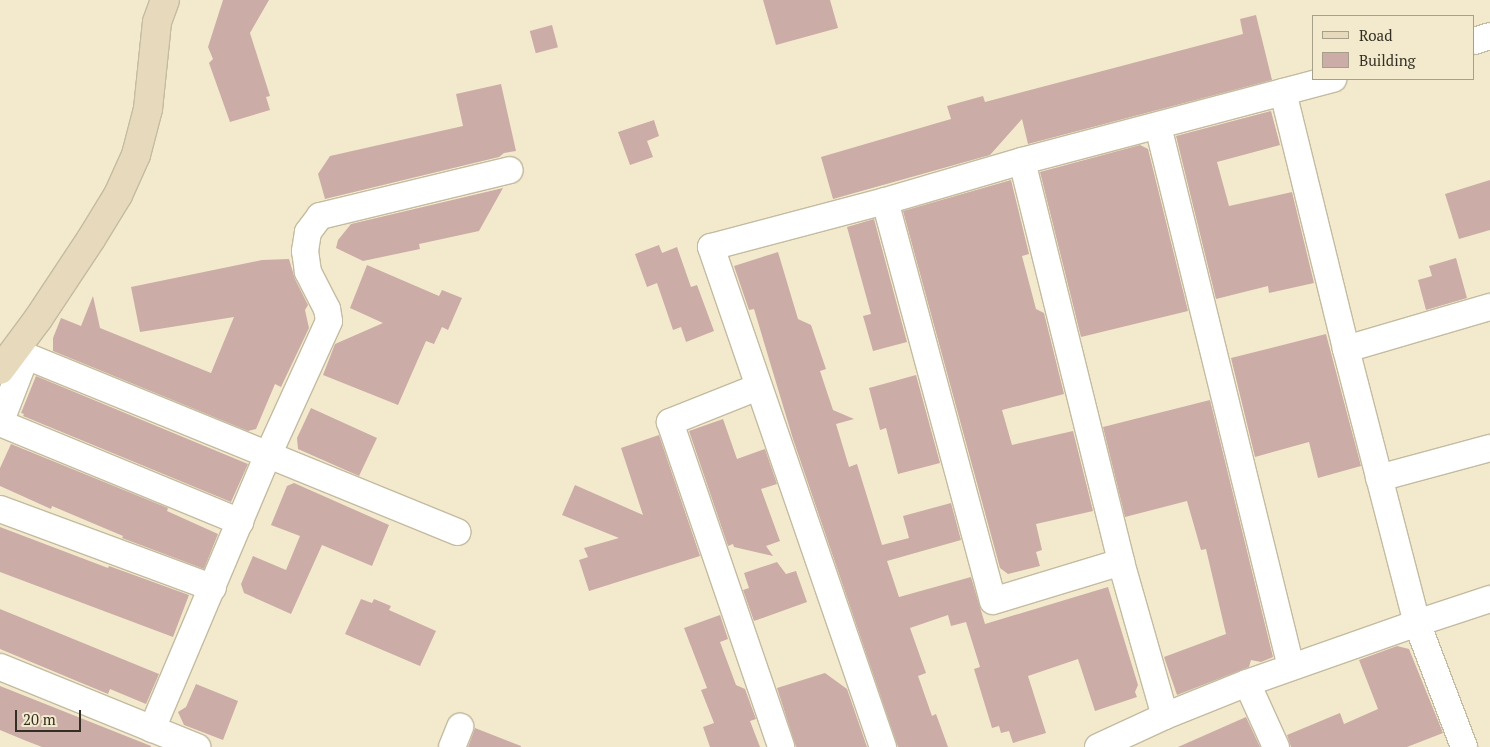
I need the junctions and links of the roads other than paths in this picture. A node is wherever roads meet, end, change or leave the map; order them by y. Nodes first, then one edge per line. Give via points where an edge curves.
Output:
1 (165, 0) edge
2 (1490, 36) edge
3 (1475, 40) edge
4 (1329, 80) edge
5 (1284, 92) junction
6 (1158, 126) junction
7 (1022, 161) junction
8 (510, 170) dead end
9 (885, 201) junction
10 (1490, 306) edge
11 (1346, 350) junction
12 (14, 359) edge
13 (758, 388) junction
14 (0, 423) edge
15 (1490, 448) edge
16 (268, 455) junction
17 (1379, 478) junction
18 (0, 509) edge
19 (240, 522) junction
20 (457, 532) dead end
21 (1121, 562) junction
22 (213, 588) junction
23 (1490, 600) edge
24 (1417, 623) junction
25 (0, 667) edge
26 (1291, 667) junction
27 (1247, 683) junction
28 (1165, 716) junction
29 (152, 729) junction
30 (197, 747) edge
31 (781, 747) edge
32 (883, 747) edge
33 (1098, 747) edge
34 (1276, 747) edge
35 (1464, 747) edge

1 - 12 main road via 157,22 148,109 136,155 118,195
2 - 3 street
4 - 5 street
5 - 6 street
5 - 11 street
6 - 7 street
6 - 26 street
7 - 9 street
7 - 21 street
8 - 16 street via 320,216 308,232 305,251 308,272 327,309 329,321
9 - 13 street via 711,247
9 - 21 street via 993,601
10 - 11 street
11 - 17 street
12 - 14 street
12 - 16 street
13 - 31 street via 670,422
13 - 32 street
14 - 19 street
15 - 17 street
16 - 19 street
16 - 20 street
17 - 24 street
18 - 22 street
19 - 22 street
21 - 28 street
22 - 29 street
23 - 24 street
24 - 26 street
24 - 35 street
25 - 29 street
26 - 27 street
27 - 28 street
27 - 34 street
28 - 33 street
29 - 30 street

